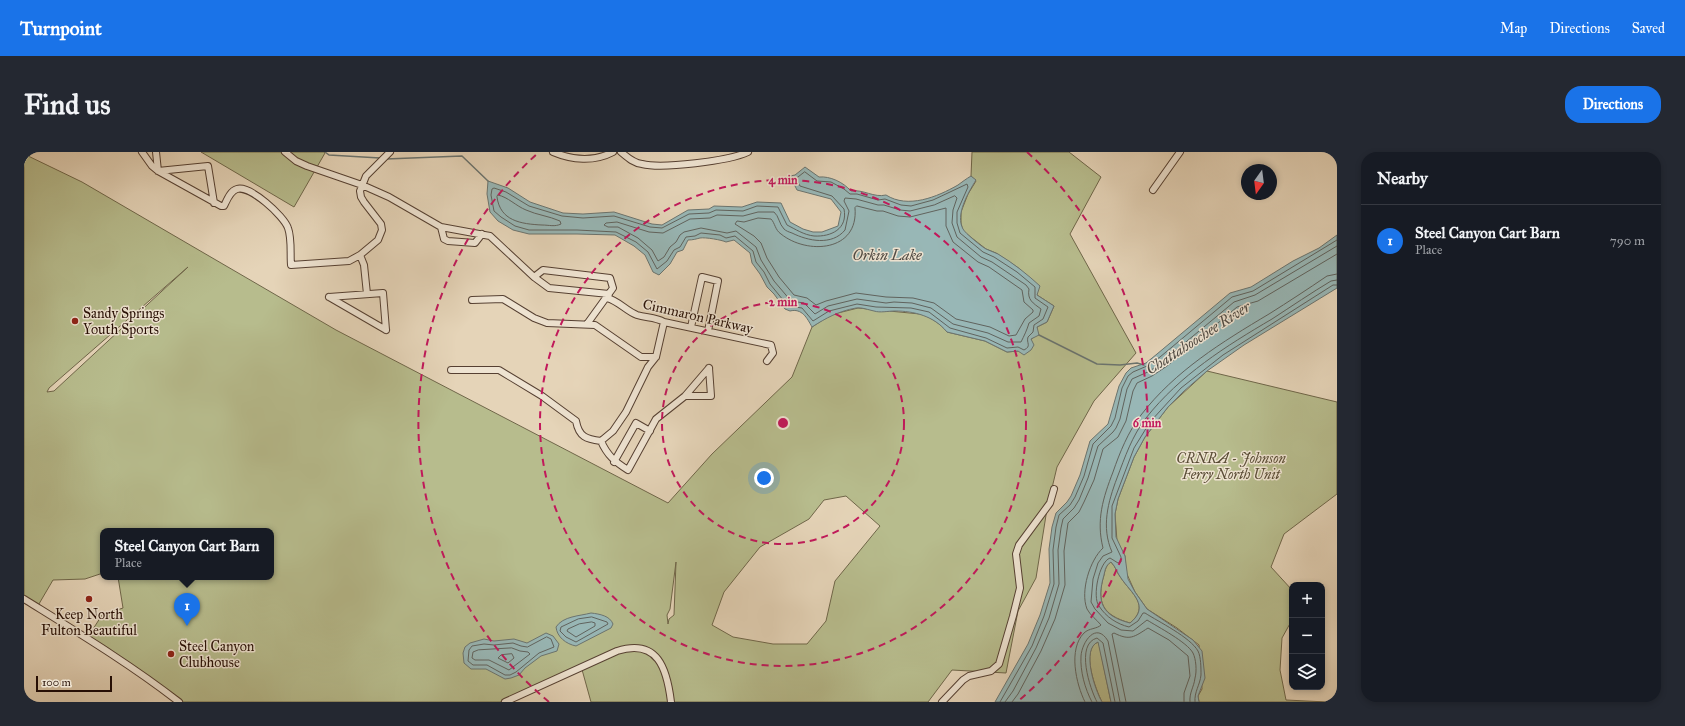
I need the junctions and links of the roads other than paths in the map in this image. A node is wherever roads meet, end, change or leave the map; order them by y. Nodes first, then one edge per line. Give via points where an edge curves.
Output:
1 (142, 152) edge
2 (156, 152) edge
3 (285, 152) edge
4 (553, 152) edge
5 (613, 152) edge
6 (621, 152) edge
7 (748, 152) edge
8 (1180, 152) edge
9 (388, 153) edge
10 (158, 171) junction
11 (362, 185) junction
12 (1154, 190) dead end
13 (214, 202) junction
14 (441, 227) junction
15 (482, 234) junction
16 (360, 255) junction
17 (534, 277) junction
18 (367, 294) junction
19 (608, 296) junction
20 (472, 300) dead end
21 (664, 322) junction
22 (588, 324) junction
23 (691, 328) junction
24 (708, 331) junction
25 (656, 357) junction
26 (767, 361) dead end
27 (451, 370) dead end
28 (685, 396) junction
29 (650, 431) junction
30 (601, 441) junction
31 (614, 462) junction
32 (1054, 489) dead end
33 (24, 599) edge
34 (179, 702) edge
35 (505, 702) edge
36 (671, 702) edge
37 (942, 702) edge

1 - 10 street
2 - 10 street
3 - 11 street via 307,166
4 - 5 street via 578,160 605,156
6 - 7 street via 635,162 655,166 731,158
8 - 12 street
9 - 11 street via 366,176
10 - 13 street
10 - 13 street via 208,166
11 - 14 street via 389,197
11 - 16 street via 361,197 381,224 382,230 378,240
13 - 16 street via 224,206 231,192 237,189 246,189 262,199 288,228 291,265 349,261
14 - 15 street
14 - 15 street via 444,239 448,242 475,243
15 - 17 street via 490,236
16 - 18 street via 364,265
17 - 19 street via 549,288
17 - 19 street via 543,270 610,278 613,288
18 - 18 street via 329,297 386,330 384,293
19 - 21 street, Cimmaron Parkway via 636,315 657,318
19 - 22 street
20 - 22 street via 503,299 546,323
21 - 23 street, Cimmaron Parkway
21 - 25 street
22 - 25 street via 595,325 641,357
23 - 24 street, Cimmaron Parkway
23 - 24 street via 702,277 718,281
24 - 26 street, Cimmaron Parkway via 772,345 772,353
25 - 30 street via 648,367 626,412 613,431
27 - 30 street via 499,370 542,396 576,421 578,431 584,437
28 - 28 street via 711,396 709,368 695,384
28 - 29 street via 656,419
29 - 31 street via 628,470
29 - 31 street via 636,423
30 - 31 street
32 - 37 street via 1050,503 1019,545 1016,554 1020,588 999,664 991,671 969,676
33 - 34 street via 118,658
35 - 36 street via 617,651 640,647 648,650 659,661 668,682

